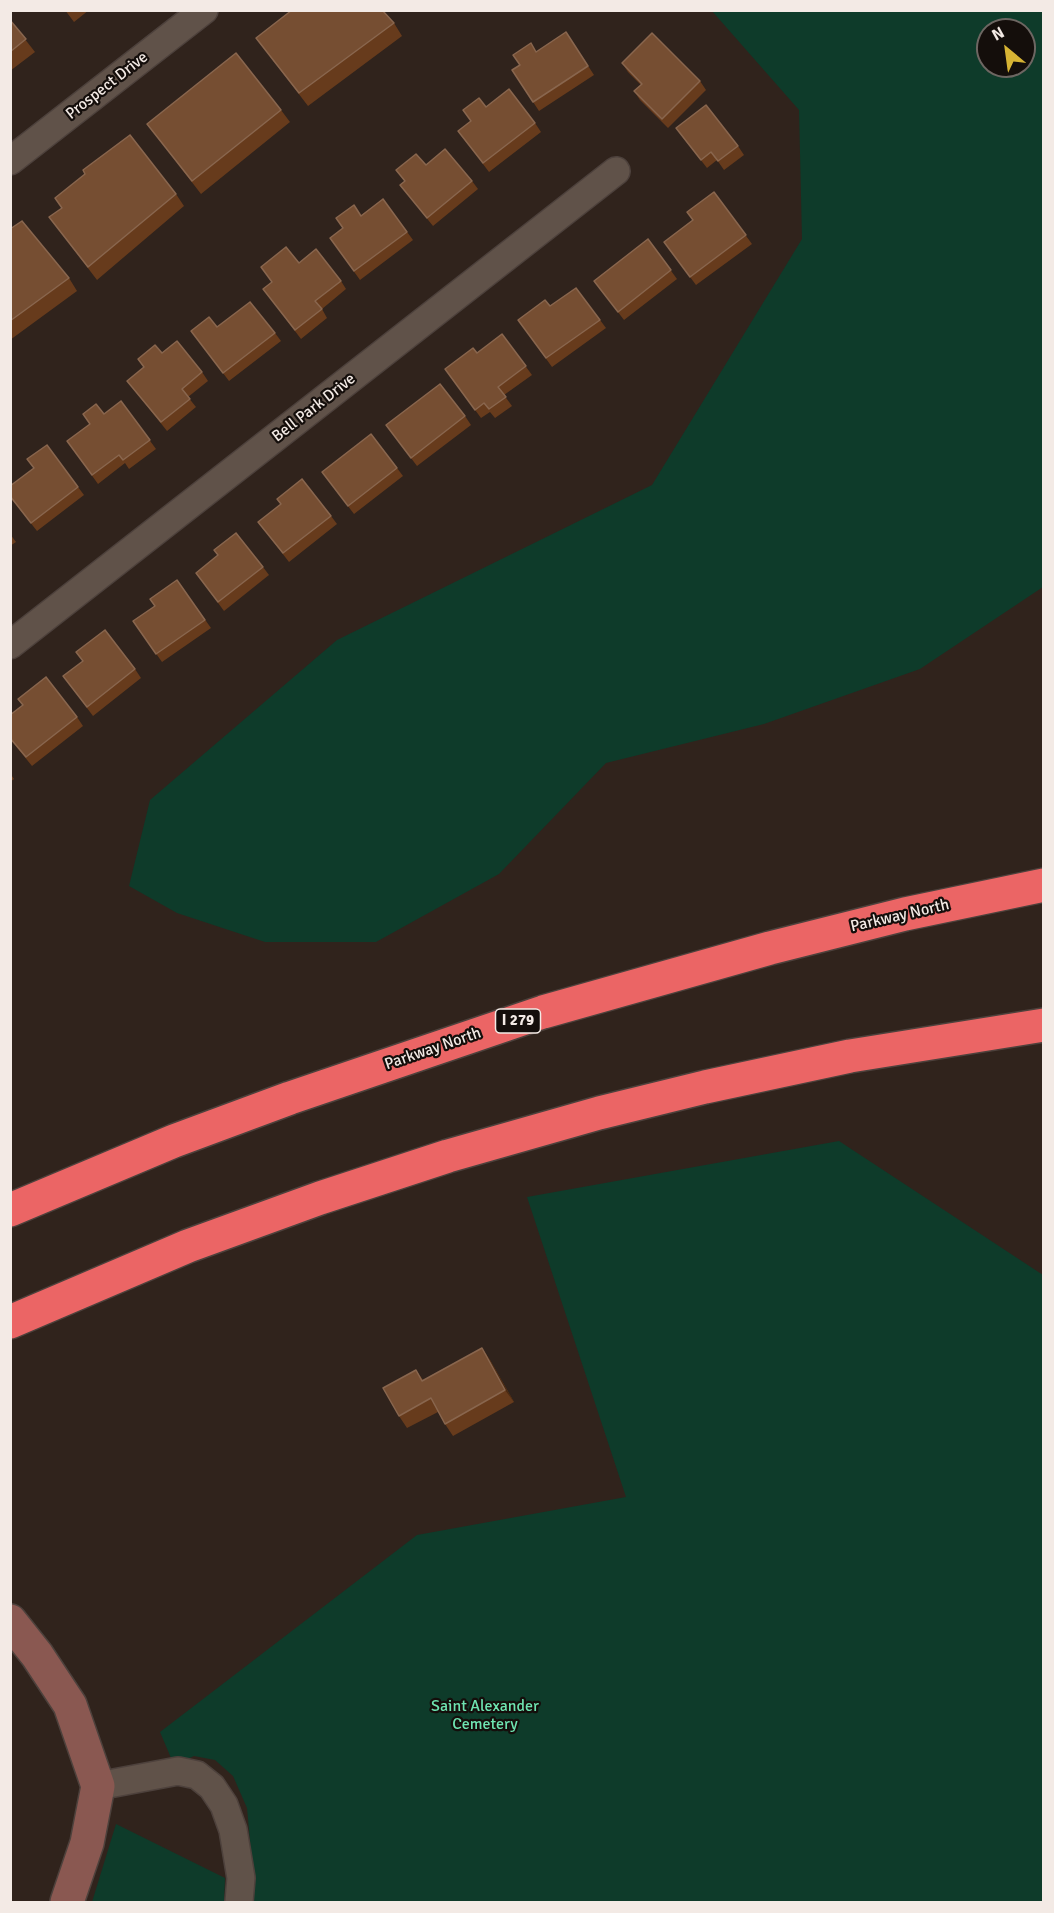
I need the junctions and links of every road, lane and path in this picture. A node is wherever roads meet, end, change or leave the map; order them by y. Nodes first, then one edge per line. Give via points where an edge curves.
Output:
1 (204, 10) edge
2 (10, 161) edge
3 (616, 171) dead end
4 (10, 645) edge
5 (1044, 885) edge
6 (1044, 1025) edge
7 (10, 1210) edge
8 (10, 1322) edge
9 (10, 1621) edge
10 (98, 1785) junction
11 (67, 1902) edge
12 (239, 1902) edge

1 - 2 street, Prospect Drive
3 - 4 street, Bell Park Drive
5 - 7 highway, Parkway North / I 279 via 871,922 543,1012 216,1125
6 - 8 highway via 850,1056 705,1087 448,1156 188,1246
9 - 10 street via 70,1705
10 - 11 street via 87,1843
10 - 12 street via 178,1771 197,1775 212,1787 224,1804 233,1830 241,1878

